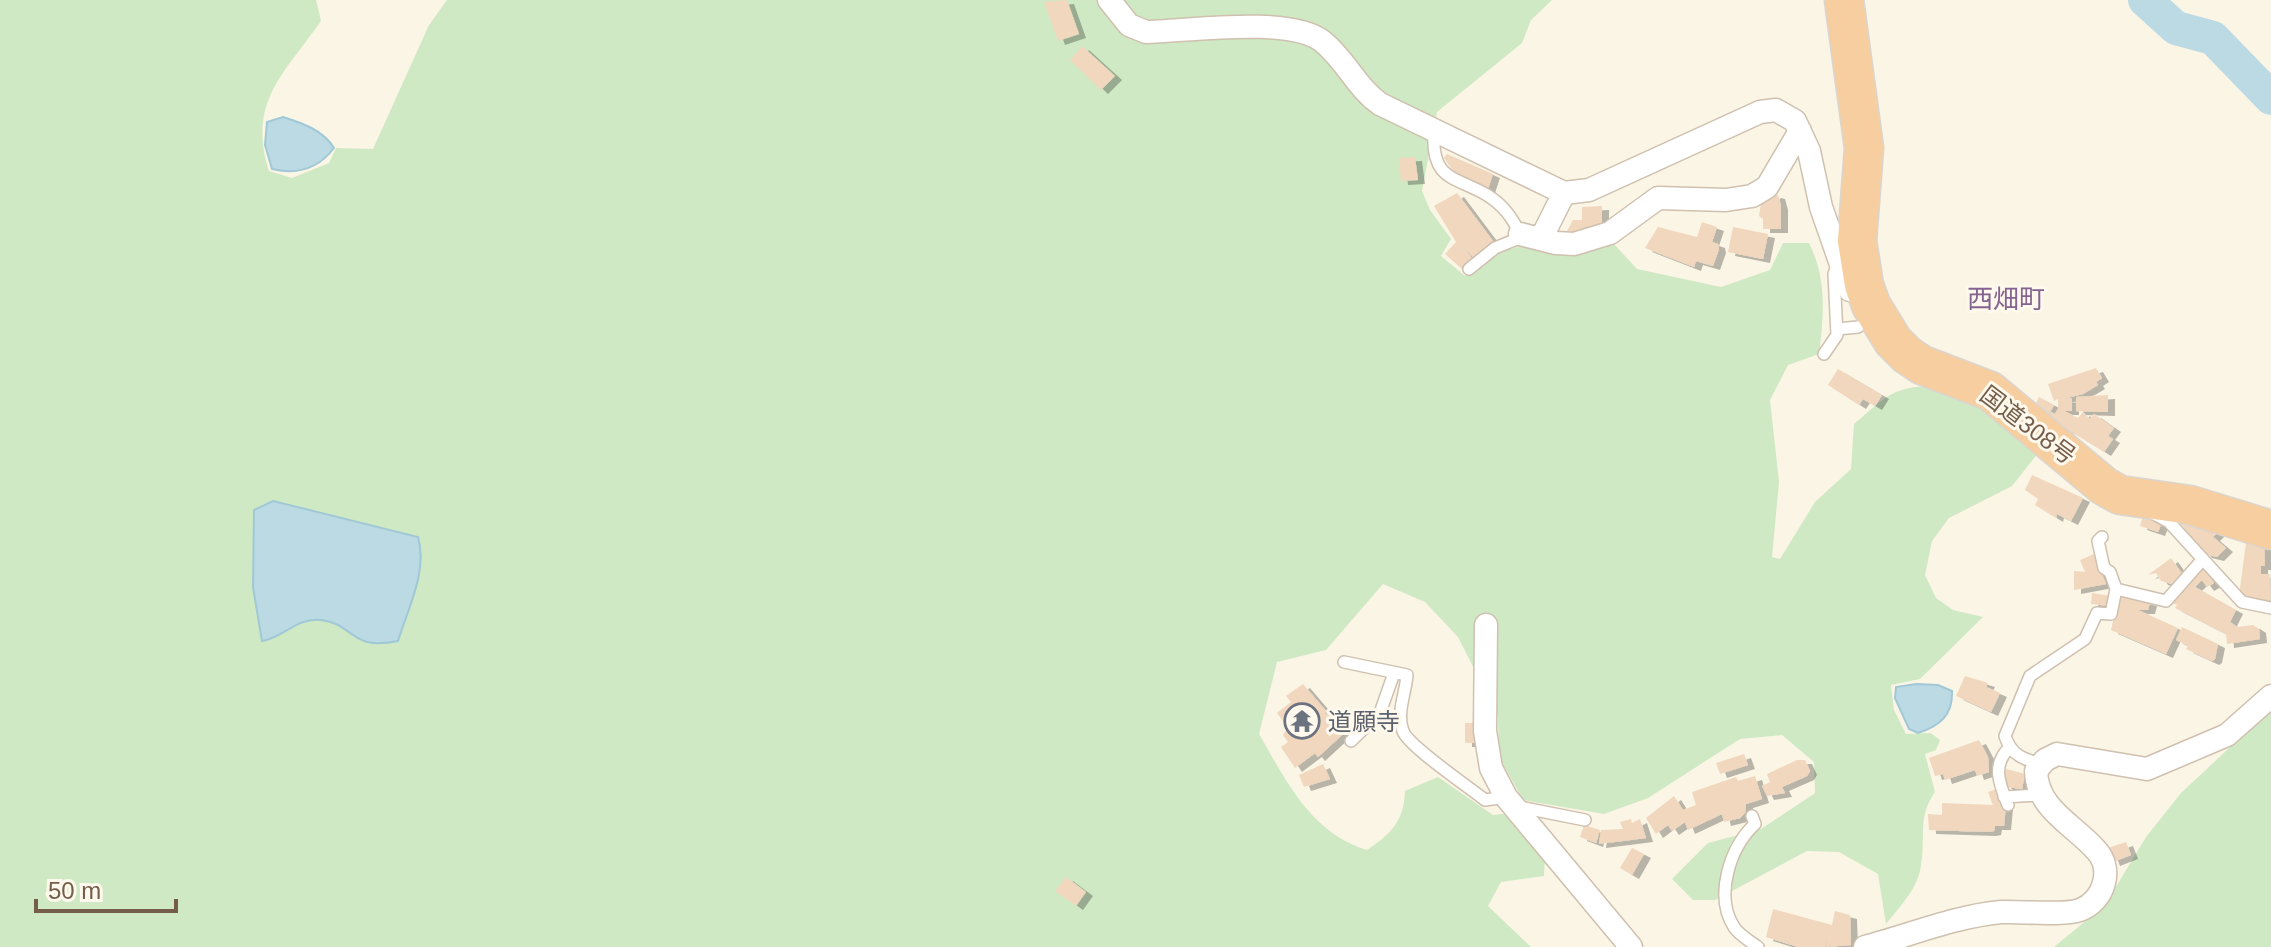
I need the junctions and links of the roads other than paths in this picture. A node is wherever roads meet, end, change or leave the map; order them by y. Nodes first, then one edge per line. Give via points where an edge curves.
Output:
1 (1109, 0) edge
2 (1844, 0) edge
3 (1800, 131) junction
4 (1434, 132) junction
5 (1564, 193) junction
6 (1531, 235) junction
7 (1840, 259) junction
8 (1469, 269) dead end
9 (1865, 316) junction
10 (1837, 329) junction
11 (1824, 354) dead end
12 (2127, 496) junction
13 (2271, 530) edge
14 (2102, 537) dead end
15 (2203, 559) junction
16 (2116, 589) junction
17 (2271, 608) edge
18 (1486, 625) dead end
19 (1344, 662) dead end
20 (1394, 673) junction
21 (2271, 696) edge
22 (1351, 741) dead end
23 (2009, 748) junction
24 (2041, 764) junction
25 (2040, 795) junction
26 (1510, 802) junction
27 (1752, 816) dead end
28 (1585, 820) dead end
29 (1631, 947) edge
30 (1758, 947) edge
31 (1865, 947) edge

1 - 4 street via 1129,25 1146,32 1299,29 1335,52 1365,93
2 - 9 highway, 国道308号 via 1864,148 1857,241
3 - 5 street via 1795,121 1776,110 1760,112 1589,190
3 - 6 street via 1767,187 1752,196 1658,198 1624,224 1588,240 1556,243
3 - 7 street
4 - 5 street
4 - 6 lane via 1443,170 1463,186 1488,195
5 - 6 street
6 - 8 lane
7 - 9 street via 1854,309
7 - 10 lane via 1834,274
9 - 10 lane
9 - 12 highway, 国道308号 via 1922,365 1989,386 2104,486
10 - 11 lane
12 - 13 highway, 国道308号 via 2190,505
12 - 15 lane via 2169,522
14 - 16 lane via 2098,541 2104,568
15 - 16 lane via 2166,601
15 - 17 lane via 2242,602
16 - 23 lane via 2111,614 2097,613 2085,639 2030,676 2005,736
18 - 26 street via 1485,731 1491,768
19 - 20 lane
20 - 22 lane via 1380,713
20 - 26 lane via 1407,675 1402,730 1412,744 1485,800
21 - 24 street via 2227,735 2147,769 2057,754
23 - 24 lane via 2021,759
23 - 25 lane via 1998,767 2006,801
24 - 25 street via 2036,771
25 - 31 street via 2106,864 2098,897 2080,910 1998,913
26 - 28 lane
26 - 29 street
27 - 30 lane via 1755,824 1729,867 1725,907 1735,930

